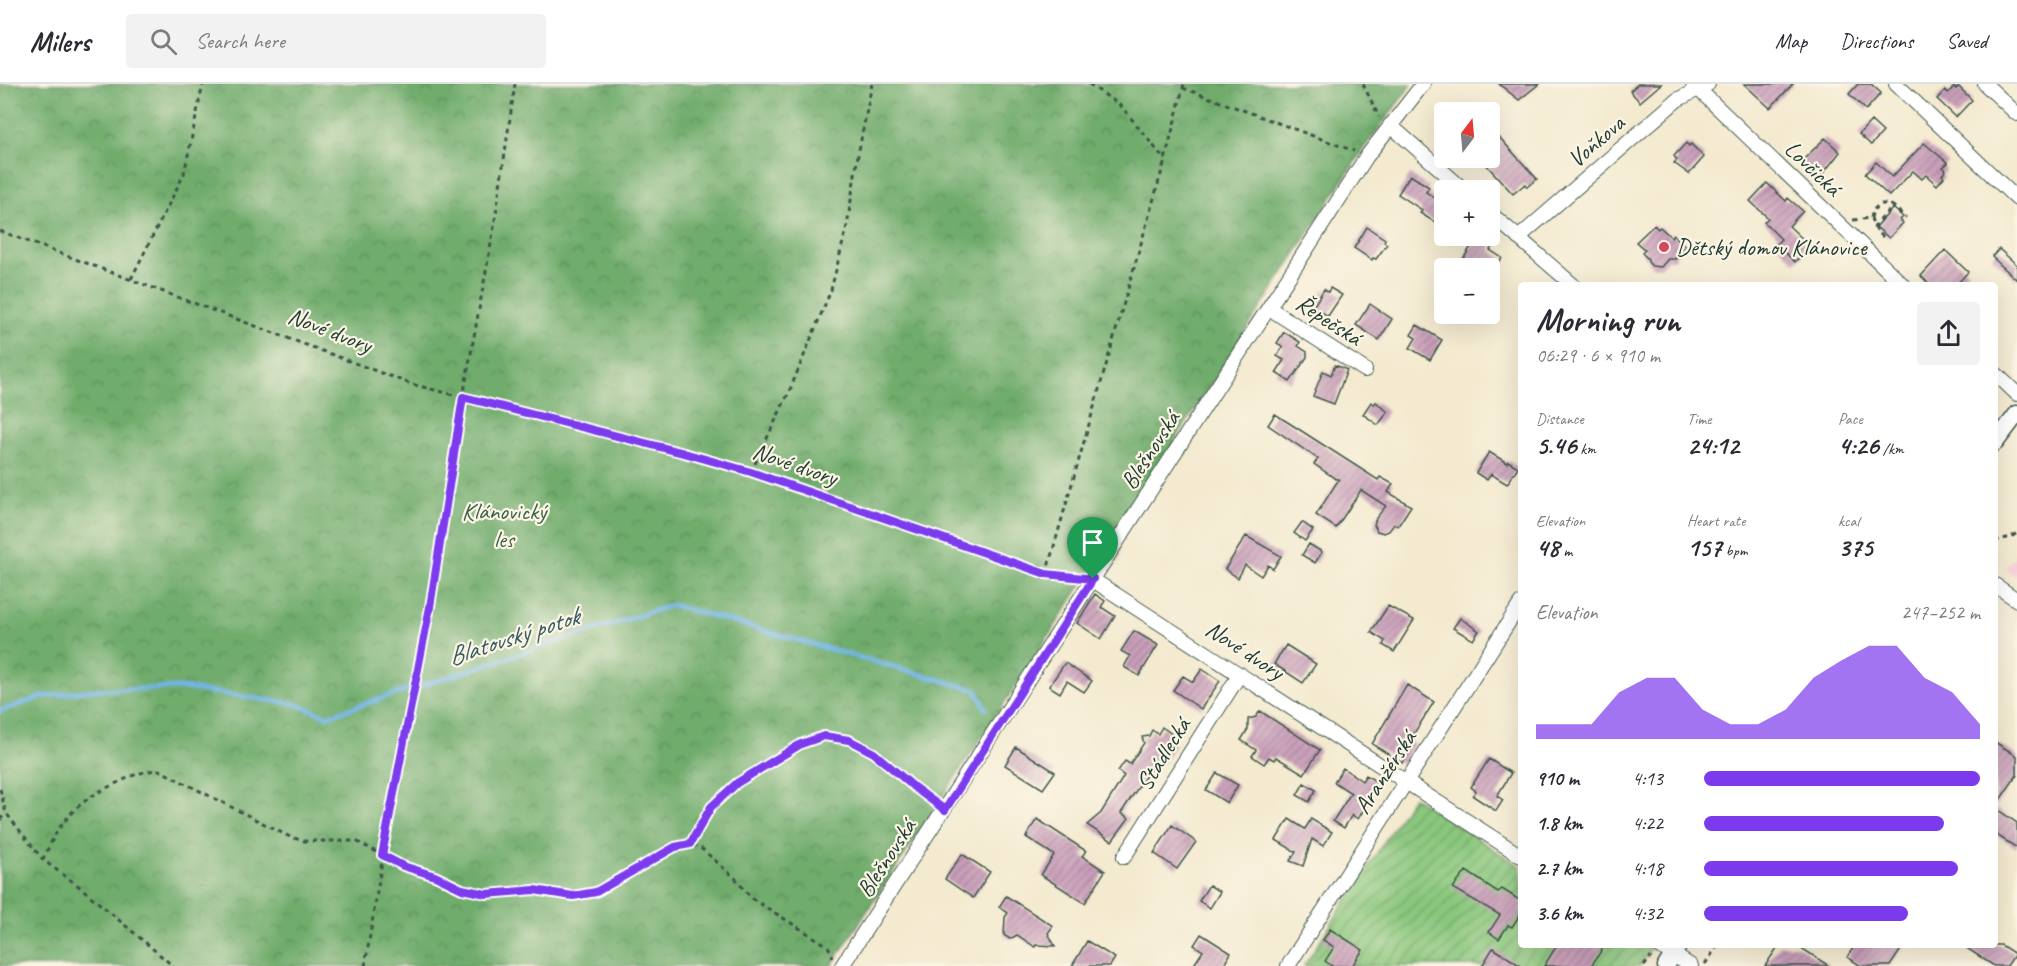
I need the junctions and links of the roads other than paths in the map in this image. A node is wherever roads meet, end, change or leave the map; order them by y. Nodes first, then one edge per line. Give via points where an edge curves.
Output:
1 (1423, 84) edge
2 (1896, 84) edge
3 (1985, 84) edge
4 (1700, 86) edge
5 (2017, 114) edge
6 (1390, 124) junction
7 (1453, 180) edge
8 (2017, 199) edge
9 (1500, 222) edge
10 (1518, 238) junction
11 (1569, 282) edge
12 (1900, 282) edge
13 (1269, 308) junction
14 (1365, 370) dead end
15 (1998, 376) edge
16 (2017, 394) edge
17 (2017, 414) edge
18 (1998, 439) edge
19 (1093, 579) junction
20 (1998, 587) edge
21 (2017, 600) edge
22 (1518, 608) edge
23 (1240, 674) junction
24 (1406, 781) junction
25 (1518, 854) edge
26 (1124, 857) dead end
27 (1673, 955) edge
28 (849, 964) edge
29 (1287, 966) edge
30 (1690, 966) edge

1 - 6 street, Blešnovská
2 - 8 street
3 - 5 street
4 - 10 street, Voňkova via 1677,100
4 - 12 street, Lovčická
6 - 7 street
6 - 13 street, Blešnovská
9 - 10 street
10 - 11 street
13 - 14 street, Řepečská
13 - 19 street, Blešnovská
15 - 16 street
17 - 18 street
19 - 23 street, Nové dvory
19 - 28 street, Blešnovská
20 - 21 street
22 - 24 street, Aranžérská
23 - 24 street, Nové dvory
23 - 26 street, Stádlecká
24 - 25 street, Nové dvory
24 - 29 street, Aranžérská
27 - 30 street

